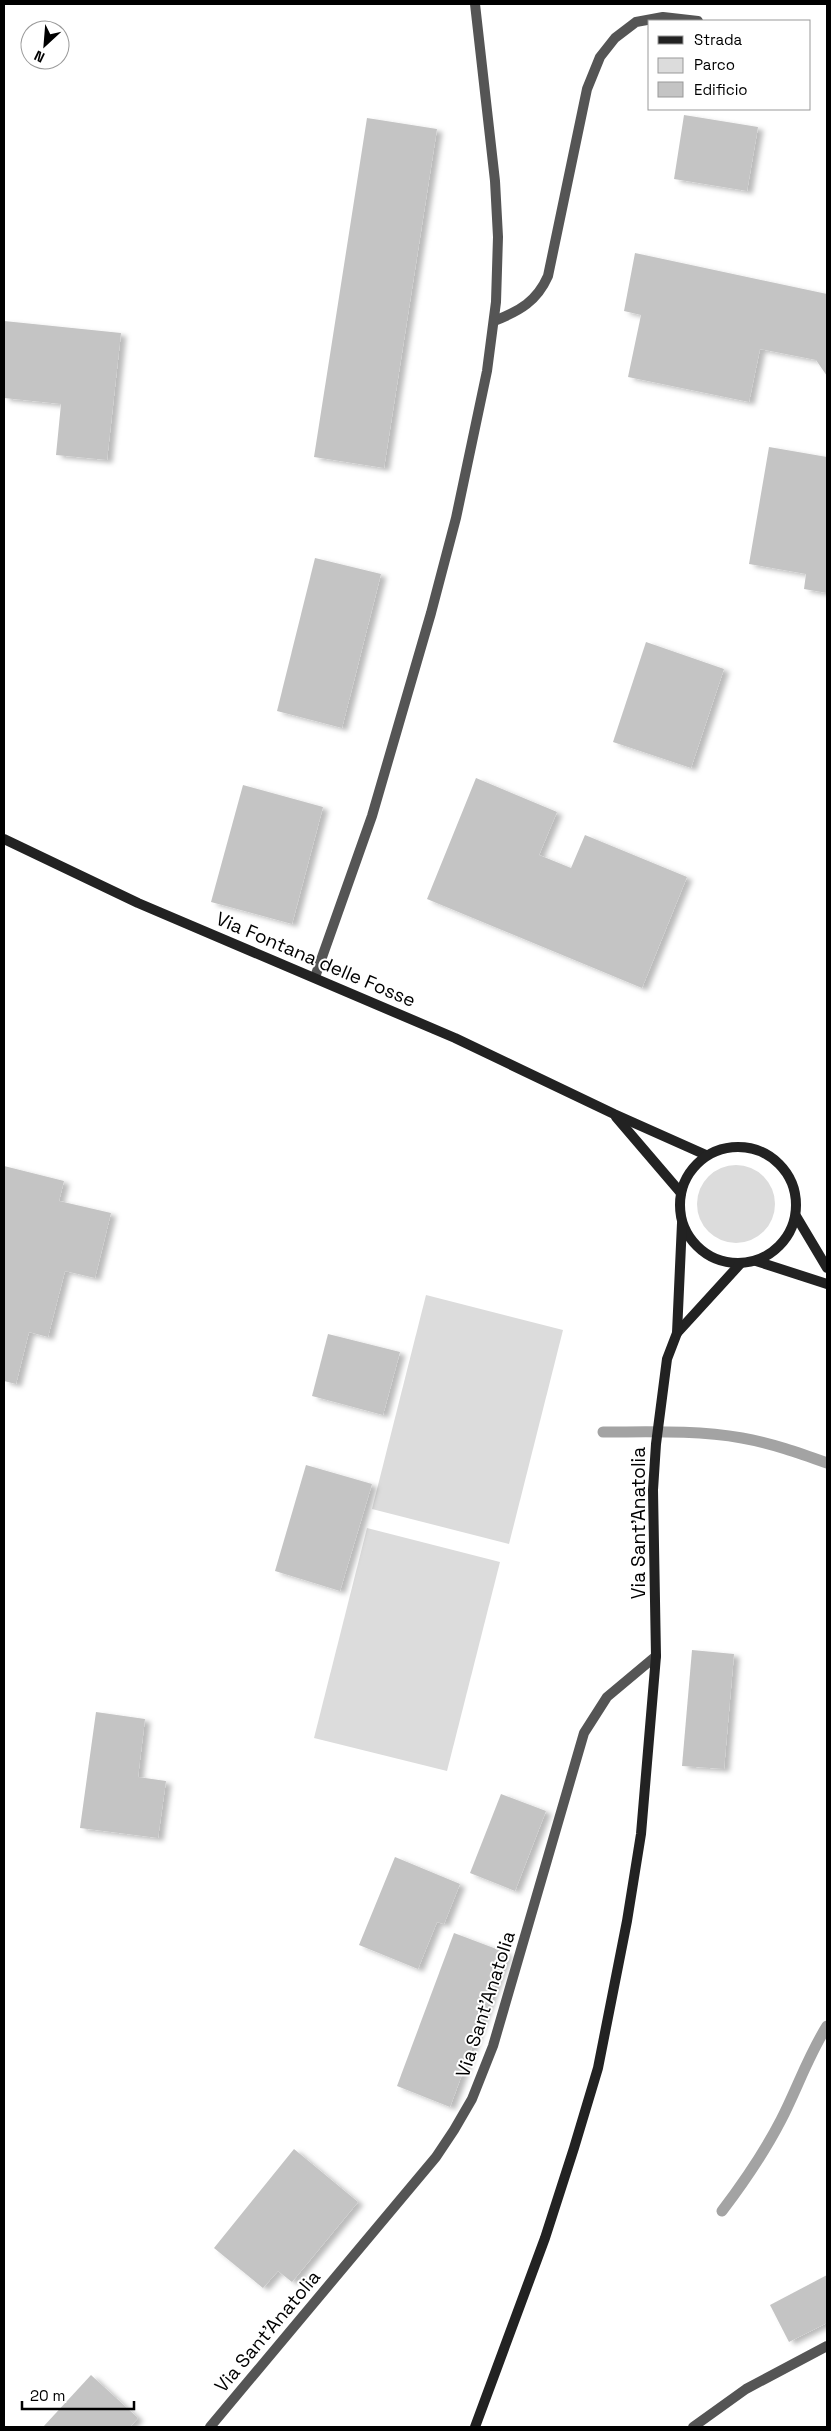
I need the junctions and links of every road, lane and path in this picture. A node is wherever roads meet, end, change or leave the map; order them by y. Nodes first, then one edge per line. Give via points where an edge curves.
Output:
1 (476, 4) edge
2 (689, 20) edge
3 (494, 321) junction
4 (4, 839) edge
5 (316, 978) junction
6 (614, 1114) junction
7 (706, 1155) junction
8 (681, 1193) junction
9 (796, 1216) junction
10 (682, 1223) junction
11 (756, 1261) junction
12 (741, 1263) junction
13 (827, 1268) edge
14 (827, 1284) edge
15 (677, 1333) junction
16 (656, 1656) junction
17 (827, 2346) edge
18 (210, 2427) edge
19 (475, 2427) edge
20 (694, 2427) edge

1 - 3 street via 496,199 498,269
2 - 3 street via 663,17 636,22 615,38 600,57 587,89 548,276 531,303
3 - 5 street via 464,480 439,581 380,792
4 - 5 main road, Via Fontana delle Fosse via 138,903
5 - 6 main road, Via Fontana delle Fosse via 463,1042
6 - 7 main road, Via Fontana delle Fosse
6 - 8 main road, Via Fontana delle Fosse
7 - 8 main road via 690,1172
7 - 9 main road via 724,1148 744,1146 763,1151 779,1162 791,1177 796,1196
8 - 10 main road
9 - 11 main road via 792,1230 782,1244
9 - 13 main road
10 - 12 main road via 694,1242 711,1257
10 - 15 main road, Via Sant'Anatolia
11 - 12 main road
11 - 14 main road
12 - 15 main road, Via Sant'Anatolia
15 - 16 main road, Via Sant'Anatolia via 667,1359 652,1490
16 - 18 street, Via Sant'Anatolia via 607,1697 584,1732 493,2046 464,2115 436,2157
16 - 19 main road, Via Sant'Anatolia via 640,1834 598,2068 545,2238
17 - 20 street via 746,2390

